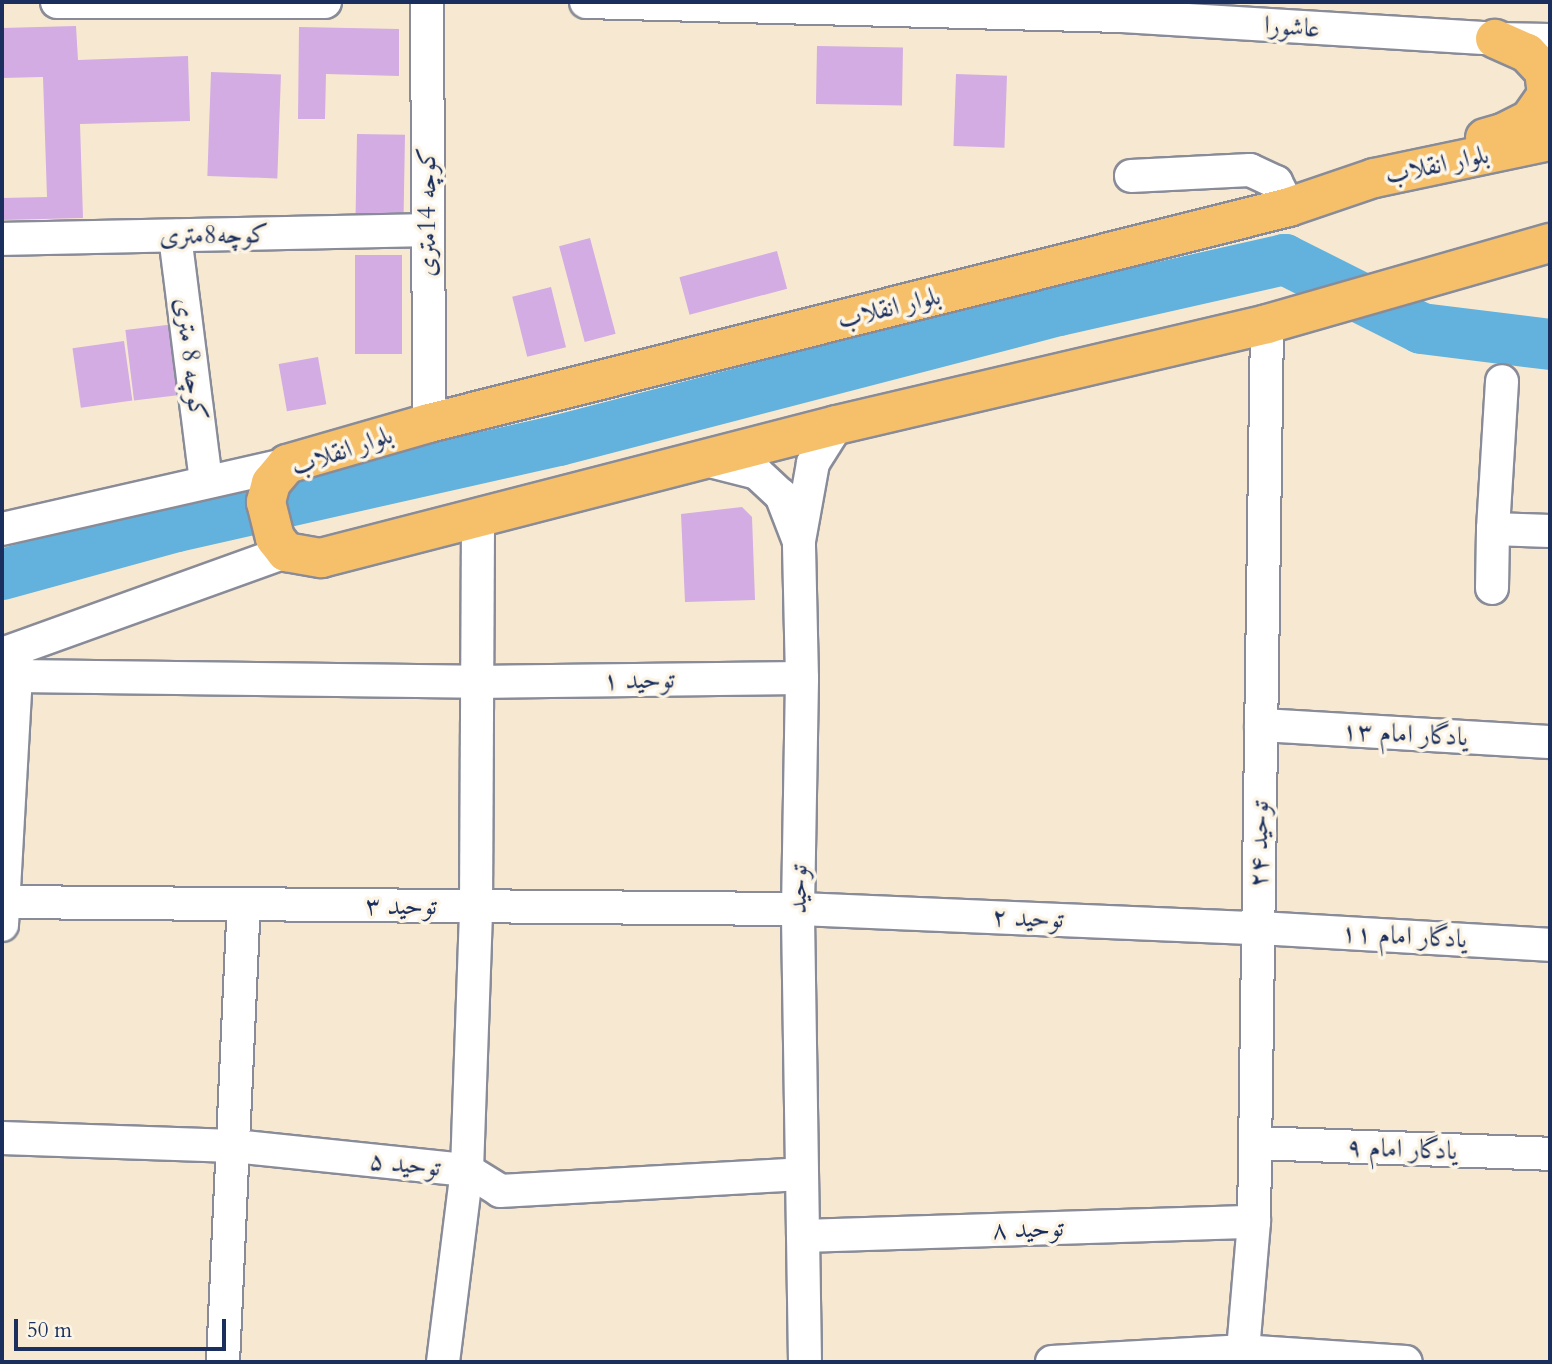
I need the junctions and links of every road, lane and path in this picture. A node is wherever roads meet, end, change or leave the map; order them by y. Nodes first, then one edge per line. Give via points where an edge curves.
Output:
1 (57, 2) edge
2 (325, 2) edge
3 (427, 2) edge
4 (586, 2) edge
5 (1122, 9) edge
6 (1494, 39) junction
7 (1550, 40) edge
8 (1550, 141) edge
9 (1131, 176) dead end
10 (1374, 178) junction
11 (1289, 207) junction
12 (427, 230) junction
13 (175, 236) junction
14 (2, 239) edge
15 (1550, 243) edge
16 (1267, 324) junction
17 (1502, 381) dead end
18 (429, 423) junction
19 (837, 425) junction
20 (706, 460) junction
21 (279, 474) junction
22 (206, 481) junction
23 (478, 519) junction
24 (2, 529) edge
25 (1493, 529) junction
26 (1550, 531) edge
27 (799, 541) junction
28 (281, 545) junction
29 (1492, 588) dead end
30 (12, 659) edge
31 (802, 678) junction
32 (477, 682) junction
33 (1261, 725) junction
34 (1550, 742) edge
35 (244, 905) junction
36 (475, 906) junction
37 (798, 909) junction
38 (3, 913) edge
39 (1258, 928) junction
40 (1550, 945) edge
41 (2, 1138) edge
42 (1255, 1143) junction
43 (233, 1146) junction
44 (1550, 1154) edge
45 (467, 1170) junction
46 (802, 1174) junction
47 (1254, 1222) junction
48 (803, 1236) junction
49 (1242, 1356) edge
50 (223, 1362) edge
51 (443, 1362) edge
52 (805, 1362) edge
53 (1052, 1362) edge
54 (1406, 1362) edge

1 - 2 street
3 - 12 street, کوچه 14متری
4 - 5 street, عاشورا
5 - 6 street, عاشورا
6 - 7 street, عاشورا
6 - 10 main road via 1527,53 1544,71 1547,95 1530,119 1503,133
8 - 10 main road, بلوار انقلاب
9 - 11 street via 1250,170 1276,182
10 - 11 main road, بلوار انقلاب
11 - 18 main road, بلوار انقلاب
12 - 13 street, کوچه8متری
12 - 18 street, کوچه 14متری
13 - 14 street, کوچه8متری
13 - 22 street, کوچه 8 متری
15 - 16 main road
16 - 19 main road
16 - 33 street, توحید ۲۴
17 - 25 street
18 - 21 main road, بلوار انقلاب
19 - 20 main road
19 - 27 street, توحید via 813,464
20 - 23 main road
20 - 27 street via 757,473 781,495
21 - 22 street
21 - 28 main road, بلوار انقلاب via 265,502
22 - 24 street
23 - 28 main road via 321,558
23 - 32 street
25 - 26 street
25 - 29 street
27 - 31 street, توحید
28 - 30 street
30 - 32 street, توحید ۱
30 - 38 street
31 - 32 street, توحید ۱
31 - 37 street, توحید
32 - 36 street
33 - 34 street, یادگار امام ۱۳
33 - 39 street, توحید ۲۴
35 - 36 street, توحید ۳
35 - 38 street, توحید ۳
35 - 43 street
36 - 37 street, توحید ۳
36 - 45 street
37 - 39 street, توحید ۲
37 - 46 street, توحید
39 - 40 street, یادگار امام ۱۱
39 - 42 street, توحید ۲۴
41 - 43 street, توحید ۵
42 - 44 street, یادگار امام ۹
42 - 47 street, توحید ۲۴
43 - 45 street, توحید ۵
43 - 50 street
45 - 46 street, توحید ۵ via 500,1191
45 - 51 street
46 - 48 street, توحید
47 - 48 street, توحید ۸
47 - 49 street, توحید ۲۴
48 - 52 street, توحید
49 - 53 street
49 - 54 street

